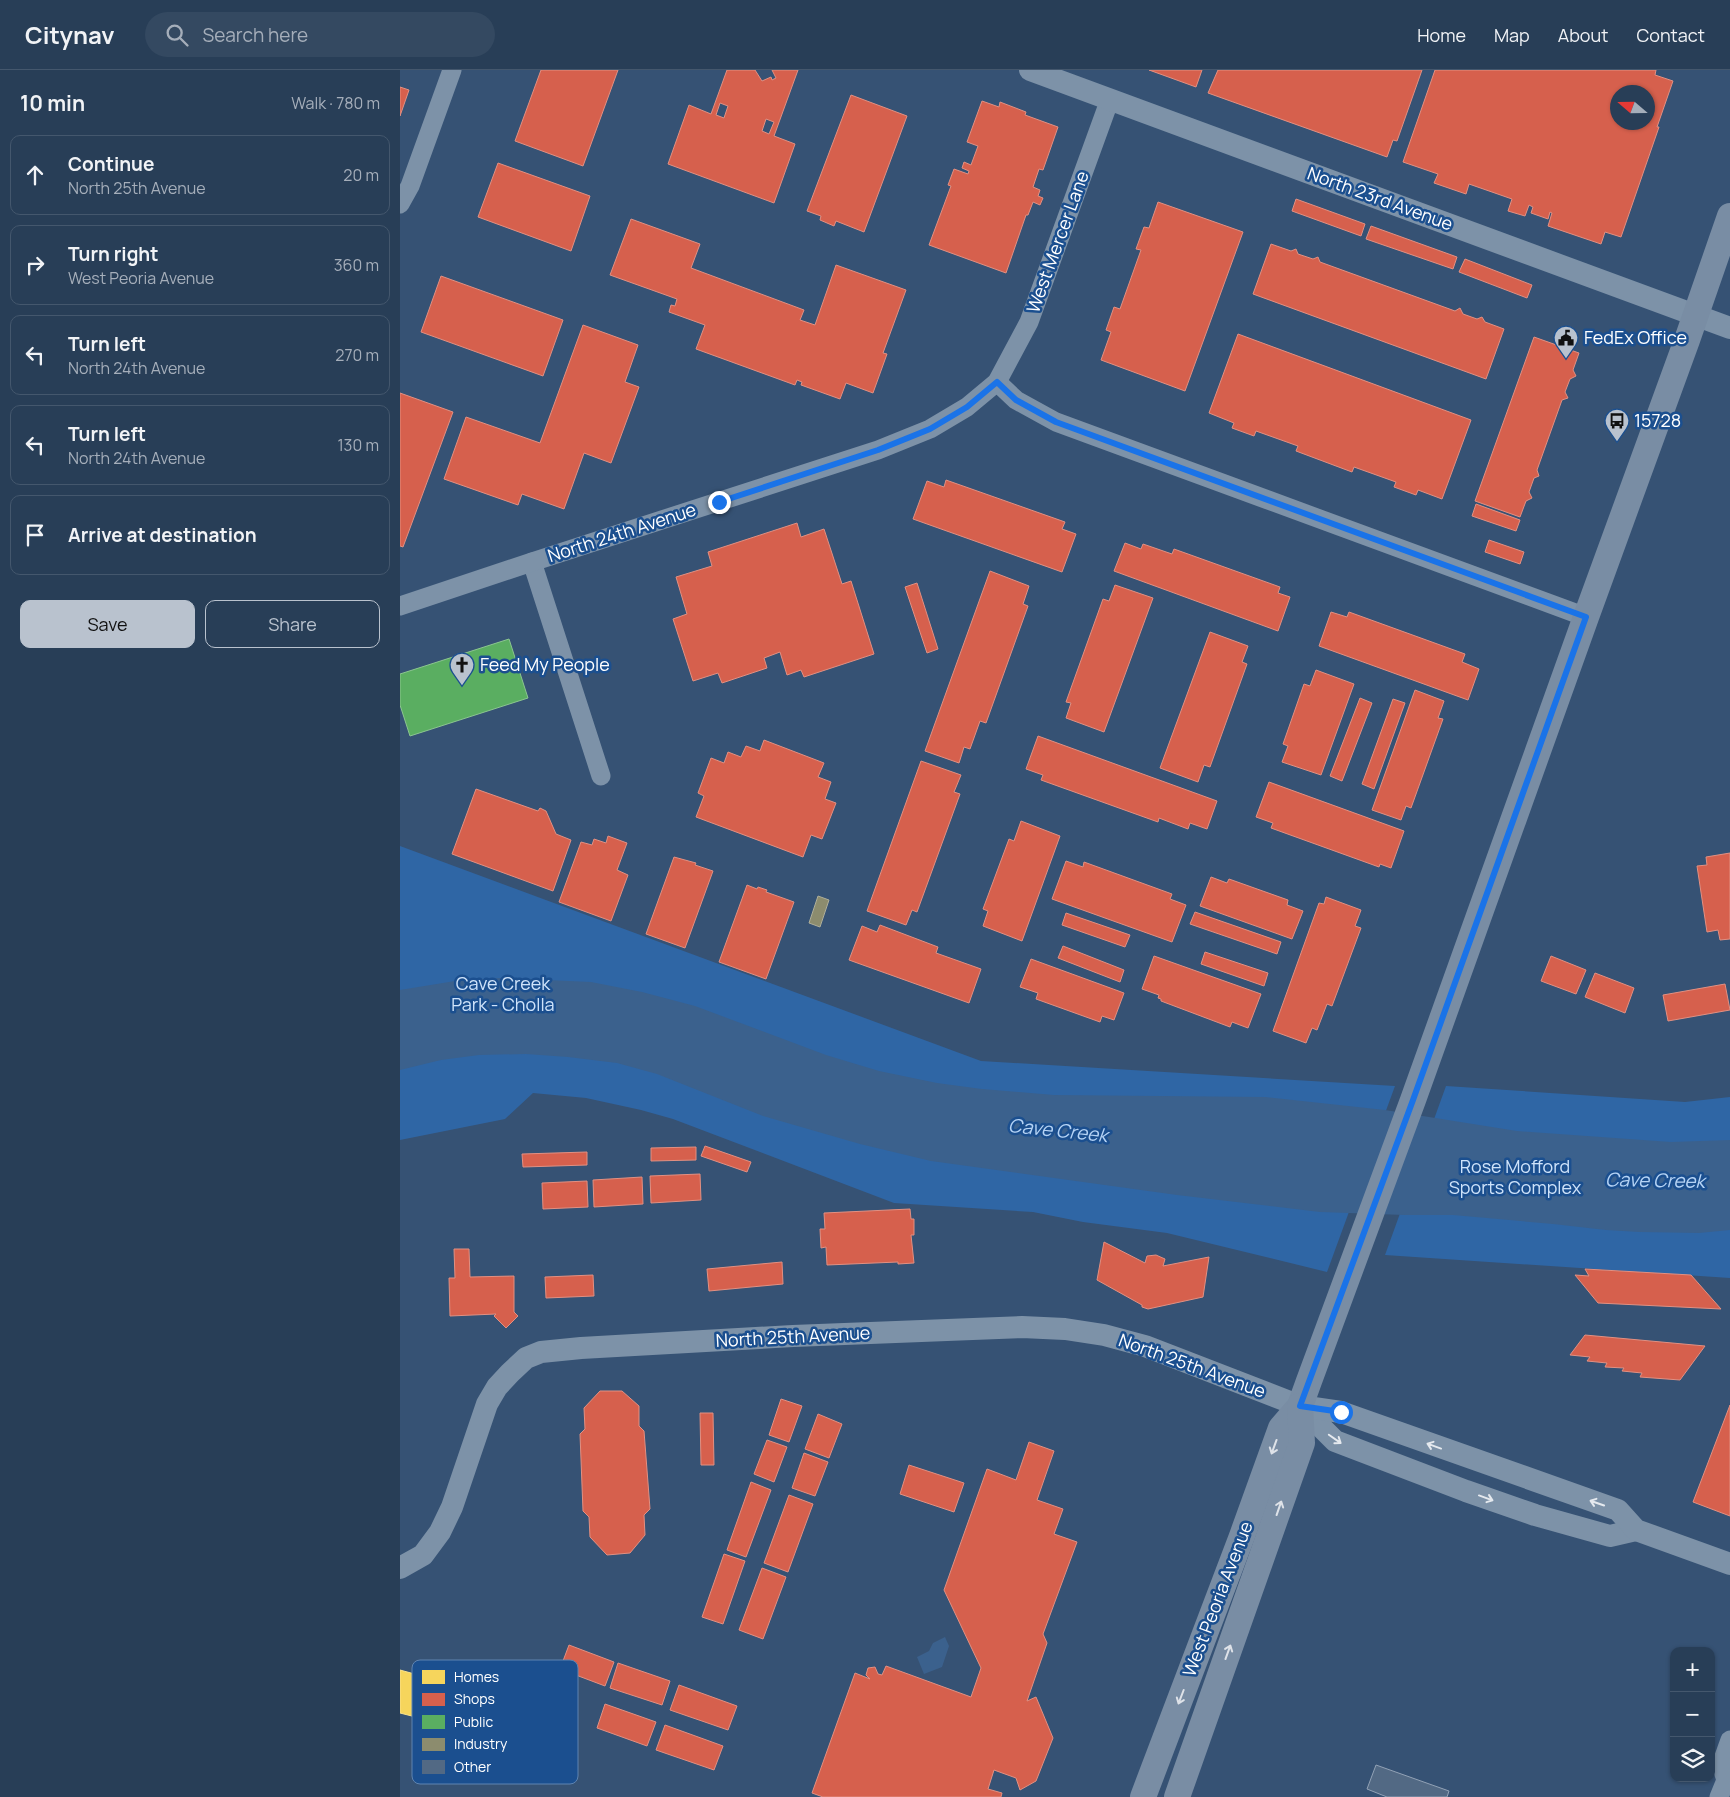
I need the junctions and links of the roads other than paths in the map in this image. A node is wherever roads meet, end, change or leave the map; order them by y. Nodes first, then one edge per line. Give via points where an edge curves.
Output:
1 (452, 70) edge
2 (1030, 70) edge
3 (1110, 99) junction
4 (400, 204) edge
5 (1730, 216) edge
6 (1696, 315) junction
7 (1730, 328) edge
8 (997, 382) junction
9 (532, 562) junction
10 (400, 606) edge
11 (1586, 617) junction
12 (600, 776) dead end
13 (1300, 1406) junction
14 (1636, 1530) junction
15 (1730, 1564) edge
16 (400, 1568) edge
17 (1730, 1740) edge
18 (1726, 1787) edge
19 (1143, 1797) edge
20 (1177, 1797) edge

1 - 4 street via 410,186
2 - 3 street, North 23rd Avenue
3 - 6 street, North 23rd Avenue
3 - 8 street, West Mercer Lane via 1029,322
5 - 6 main road, West Peoria Avenue
6 - 7 street, North 23rd Avenue
6 - 11 main road, West Peoria Avenue
8 - 9 street, North 24th Avenue via 967,407 930,429 878,450
8 - 11 street via 1016,400 1056,422
9 - 10 street, North 24th Avenue
9 - 12 street
11 - 13 main road, West Peoria Avenue
14 -> 13 street, North 25th Avenue via 1618,1510 1341,1412
13 -> 14 street, North 25th Avenue via 1335,1442 1473,1494 1610,1536
13 - 16 street, North 25th Avenue via 1145,1346 1064,1329 1022,1327 803,1336 541,1352 526,1358 497,1387 487,1404 452,1507 440,1532 423,1554
13 -> 19 main road, West Peoria Avenue via 1281,1428
20 -> 13 main road, West Peoria Avenue via 1302,1443
14 - 15 street, North 25th Avenue
17 - 18 street via 1721,1765

